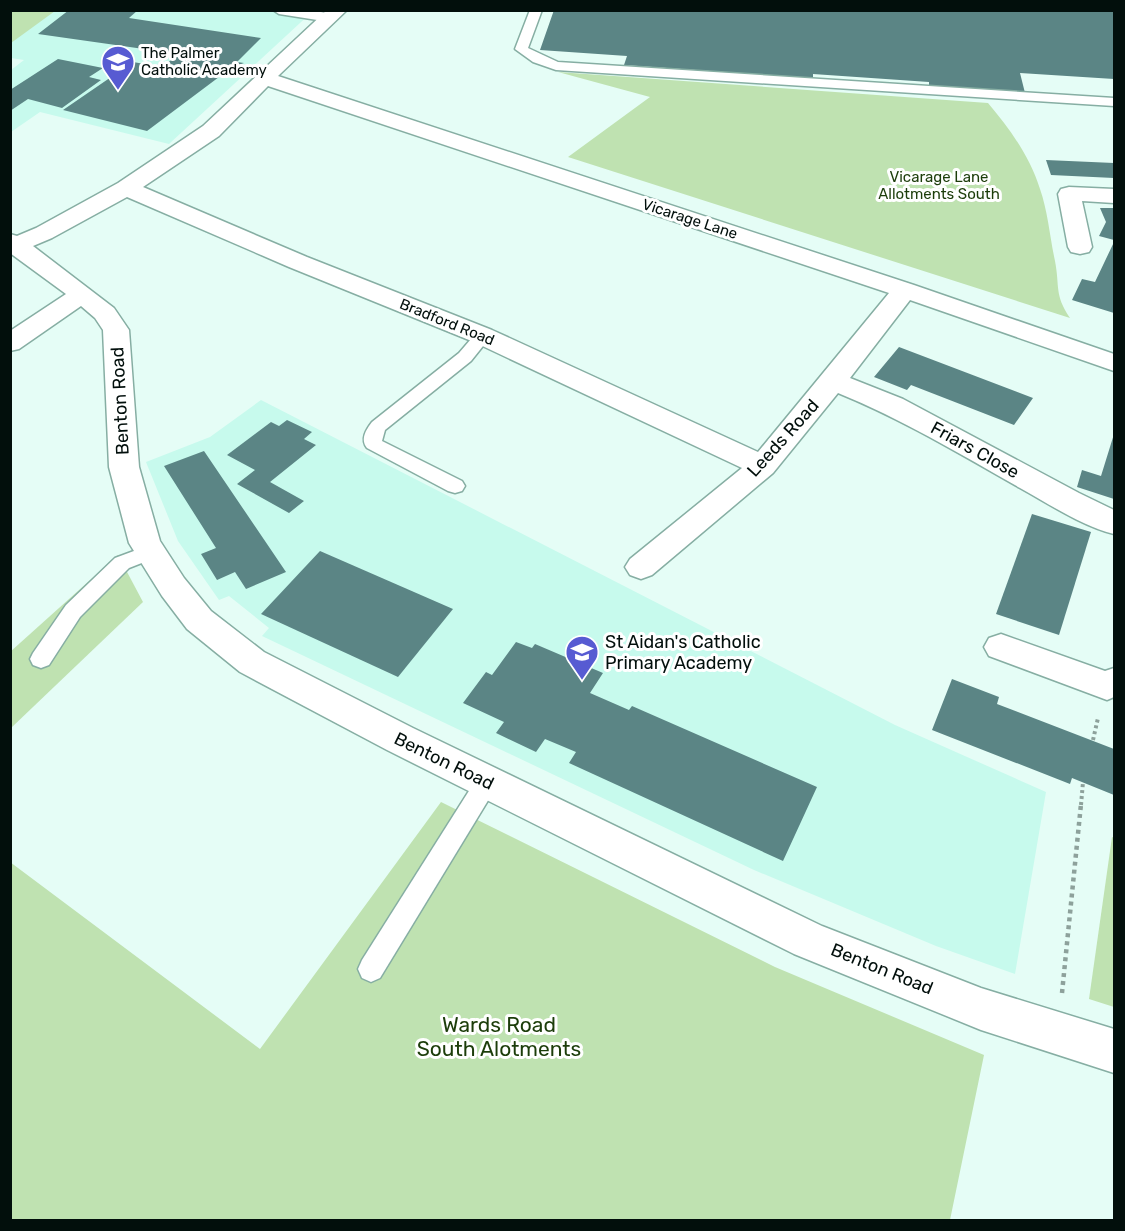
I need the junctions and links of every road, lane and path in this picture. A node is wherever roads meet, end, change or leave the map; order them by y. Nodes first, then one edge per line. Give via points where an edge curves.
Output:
1 (279, 10) edge
2 (536, 10) edge
3 (334, 14) edge
4 (264, 78) junction
5 (1114, 102) edge
6 (126, 188) junction
7 (1114, 196) edge
8 (14, 243) edge
9 (1080, 247) dead end
10 (905, 290) junction
11 (82, 294) junction
12 (483, 336) junction
13 (10, 343) edge
14 (1114, 363) edge
15 (833, 381) junction
16 (763, 466) junction
17 (455, 486) dead end
18 (1114, 524) edge
19 (150, 552) junction
20 (641, 567) dead end
21 (1001, 647) dead end
22 (41, 659) dead end
23 (1114, 682) edge
24 (487, 782) junction
25 (1083, 782) dead end
26 (371, 969) dead end
27 (1058, 1033) junction
28 (1114, 1051) edge

1 - 3 lane
2 - 5 lane via 521,49 556,66
3 - 4 street
4 - 6 street via 211,131
4 - 10 street, Vicarage Lane
6 - 8 street via 44,233
6 - 12 street, Bradford Road
7 - 9 street via 1069,194
8 - 11 street, Benton Road
10 - 14 street, Vicarage Lane
10 - 15 street, Leeds Road
11 - 13 street
11 - 19 street, Benton Road via 116,330 124,467
12 - 16 street, Bradford Road
12 - 17 lane via 465,357 378,426 373,435 373,444
15 - 16 street, Leeds Road
15 - 18 street, Friars Close via 893,405
16 - 20 street, Leeds Road
19 - 22 lane via 122,563 73,611
19 - 24 street, Benton Road via 200,620 252,662
21 - 23 street via 1107,686
24 - 26 lane
24 - 27 street, Benton Road via 808,940 981,1009
25 - 27 path
27 - 28 street, Benton Road

